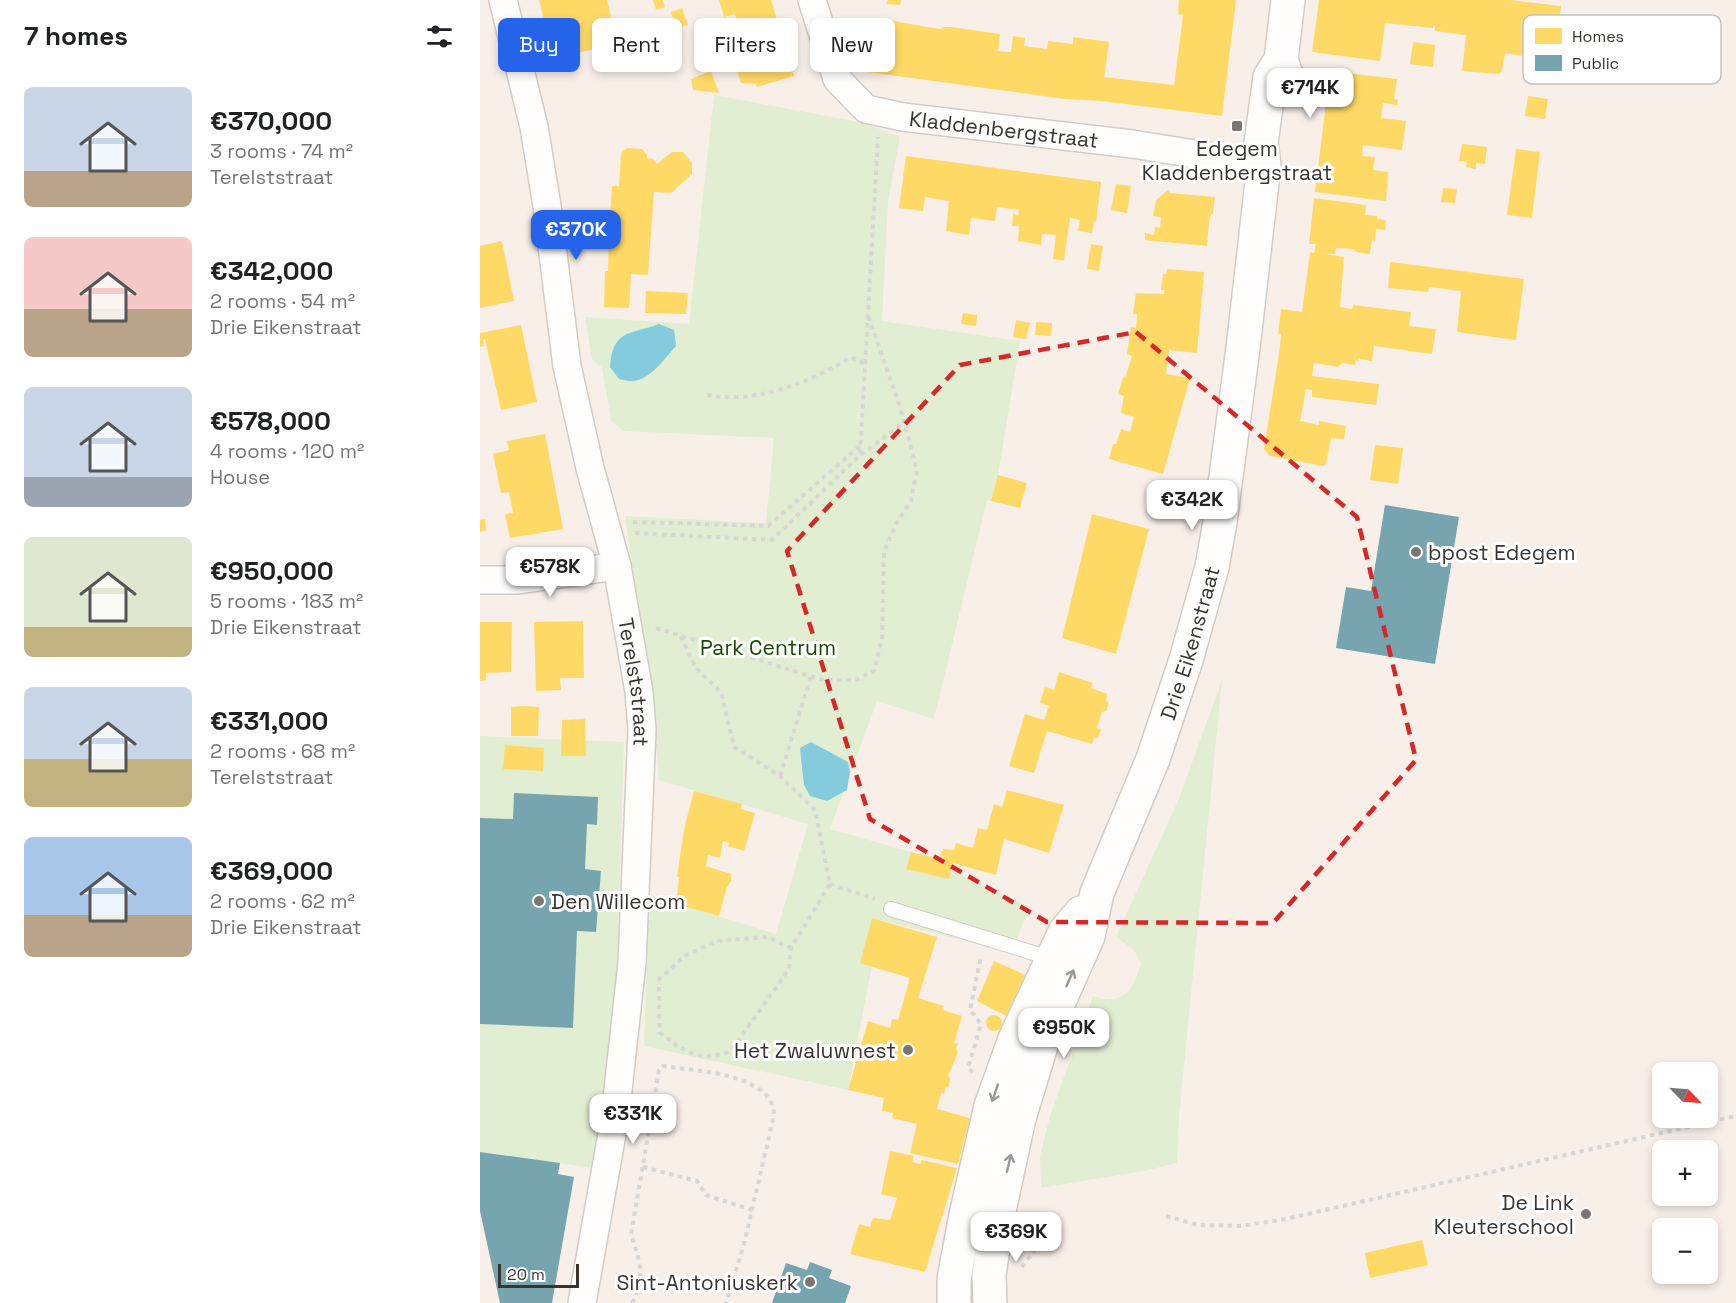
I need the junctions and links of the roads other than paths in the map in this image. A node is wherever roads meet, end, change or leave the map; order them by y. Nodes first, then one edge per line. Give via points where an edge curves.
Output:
1 (503, 0) edge
2 (812, 0) edge
3 (1288, 0) edge
4 (1264, 165) junction
5 (617, 566) junction
6 (480, 580) edge
7 (1097, 893) junction
8 (891, 909) road end
9 (1053, 959) junction
10 (981, 1218) junction
11 (582, 1303) edge
12 (954, 1303) edge
13 (990, 1303) edge

1 - 5 street, Terelststraat via 534,127 567,366
2 - 4 street, Kladdenbergstraat via 837,79 866,109
3 - 4 street, Drie Eikenstraat via 1281,60 1270,77 1261,143
4 - 7 street, Drie Eikenstraat via 1242,360 1212,567 1153,759
5 - 6 street via 518,580
5 - 11 street, Terelststraat via 642,730 630,980 615,1117
7 - 9 street, Drie Eikenstraat via 1065,932
10 -> 7 street, Drie Eikenstraat via 1046,1033 1088,936
8 - 9 lane
9 -> 10 street, Drie Eikenstraat via 1015,1039 991,1106
10 - 12 street, Drie Eikenstraat via 954,1280
10 - 13 street, Drie Eikenstraat

